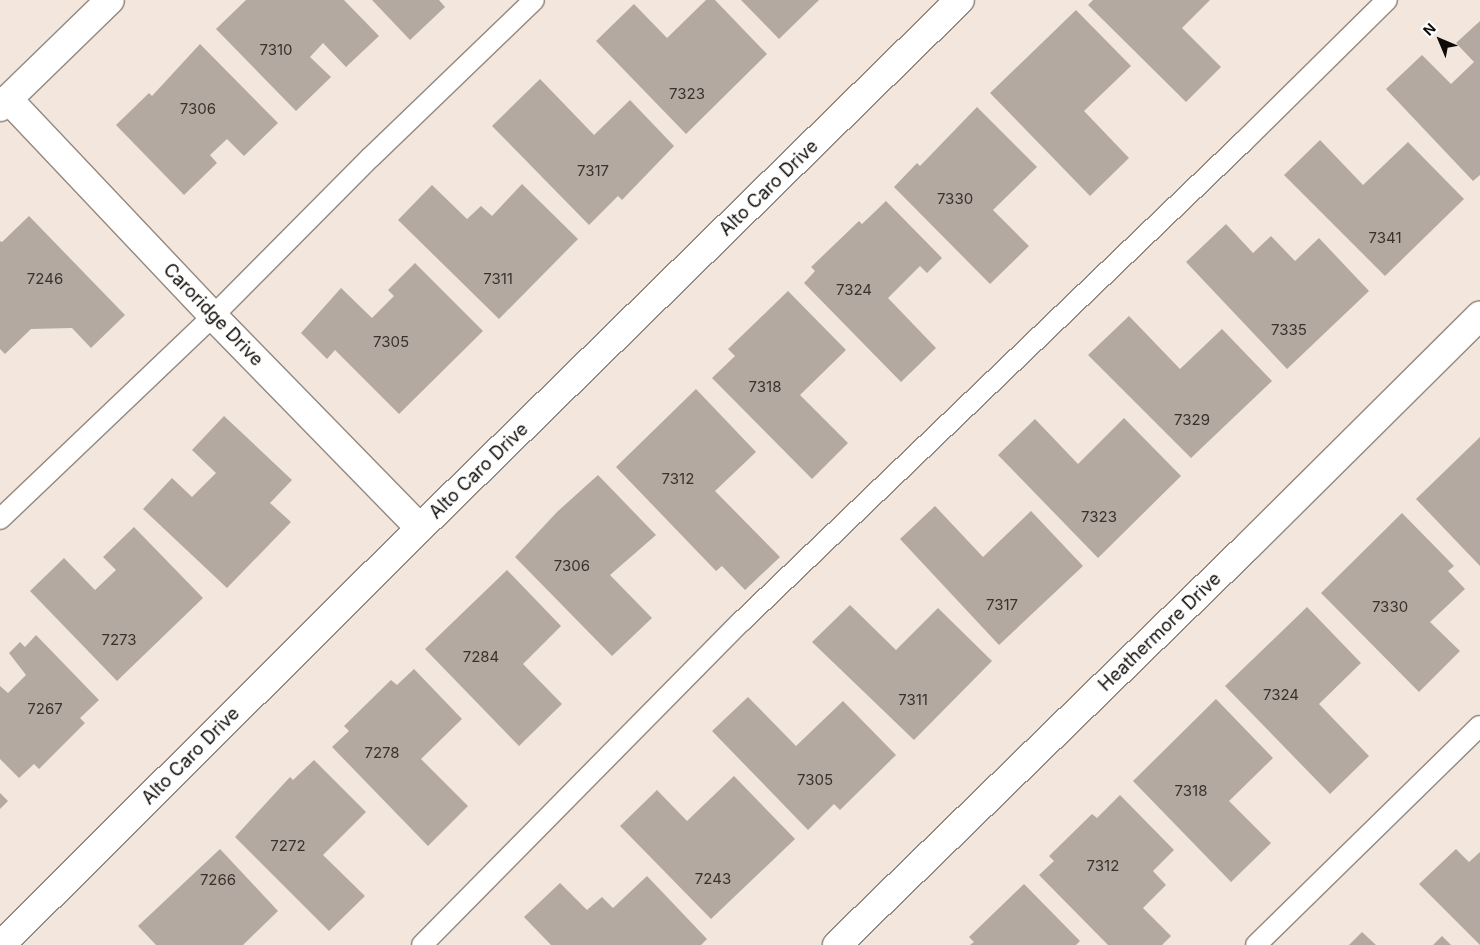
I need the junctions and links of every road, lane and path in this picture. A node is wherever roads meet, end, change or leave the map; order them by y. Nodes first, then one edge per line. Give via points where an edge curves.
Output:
1 (110, 0) edge
2 (534, 0) edge
3 (960, 0) edge
4 (1387, 0) edge
5 (4, 103) edge
6 (213, 316) junction
7 (1480, 316) edge
8 (0, 519) edge
9 (420, 528) junction
10 (1480, 726) edge
11 (1, 945) edge
12 (422, 945) edge
13 (837, 945) edge
14 (1256, 945) edge

1 - 5 street
2 - 6 lane
3 - 9 street, Alto Caro Drive
4 - 12 lane via 742,621
5 - 6 street, Caroridge Drive
6 - 8 lane
6 - 9 street, Caroridge Drive
7 - 13 street, Heathermore Drive
9 - 11 street, Alto Caro Drive
10 - 14 lane

